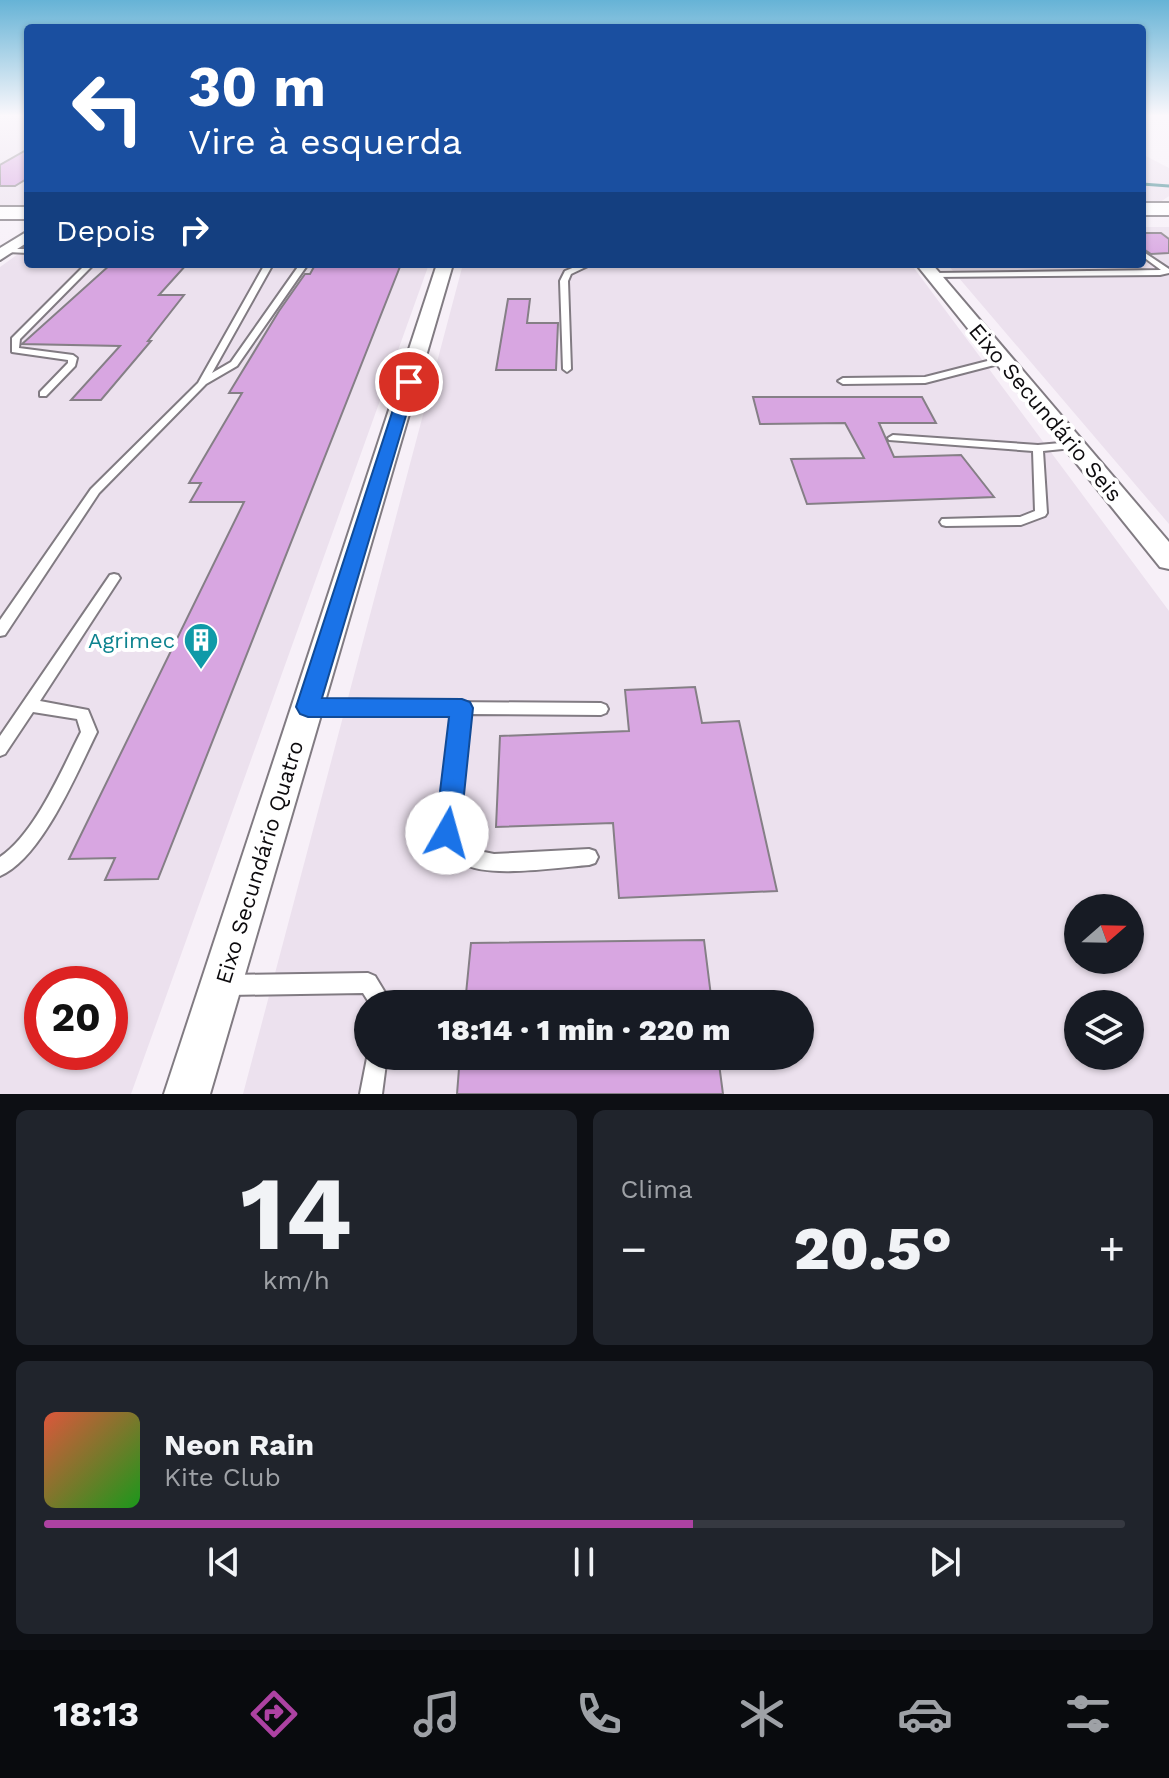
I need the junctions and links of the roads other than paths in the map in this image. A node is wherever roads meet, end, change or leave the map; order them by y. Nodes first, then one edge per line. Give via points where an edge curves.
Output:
1 (1146, 209) edge
2 (1169, 209) edge
3 (0, 213) edge
4 (24, 213) edge
5 (1146, 218) edge
6 (1169, 218) edge
7 (0, 222) edge
8 (24, 222) edge
9 (24, 238) edge
10 (24, 251) edge
11 (4, 252) edge
12 (1146, 256) edge
13 (86, 268) edge
14 (267, 268) edge
15 (301, 268) edge
16 (444, 268) edge
17 (579, 268) edge
18 (929, 270) edge
19 (1003, 360) junction
20 (567, 369) dead end
21 (843, 381) dead end
22 (202, 384) junction
23 (43, 394) dead end
24 (893, 438) dead end
25 (1072, 445) junction
26 (1038, 448) junction
27 (946, 522) dead end
28 (1169, 560) edge
29 (114, 578) dead end
30 (0, 631) edge
31 (30, 705) junction
32 (308, 707) junction
33 (462, 708) junction
34 (601, 709) dead end
35 (0, 749) edge
36 (589, 857) dead end
37 (0, 867) edge
38 (221, 985) junction
39 (373, 990) edge
40 (375, 1070) edge
41 (187, 1094) edge
42 (371, 1094) edge

1 - 2 street
3 - 4 street
5 - 6 street
7 - 8 street
9 - 11 street
10 - 11 lane
12 - 18 lane via 1166,271
13 - 23 lane via 16,338 15,350 73,358
14 - 22 lane
15 - 22 lane via 234,364
16 - 32 street, Eixo Secundário Quatro
17 - 20 lane via 564,281
18 - 19 street, Eixo Secundário Seis
19 - 21 lane via 925,380
19 - 25 street, Eixo Secundário Seis
22 - 30 lane via 95,491
24 - 26 lane
25 - 26 lane
25 - 28 street, Eixo Secundário Seis
26 - 27 lane via 1041,513 1021,521
29 - 31 lane
31 - 35 lane
31 - 37 lane via 83,714 89,732 34,833
32 - 33 lane
32 - 38 street, Eixo Secundário Quatro
33 - 34 lane
33 - 36 lane via 447,833 469,857 494,863
38 - 39 lane via 368,983
38 - 41 street, Eixo Secundário Quatro
40 - 42 lane

